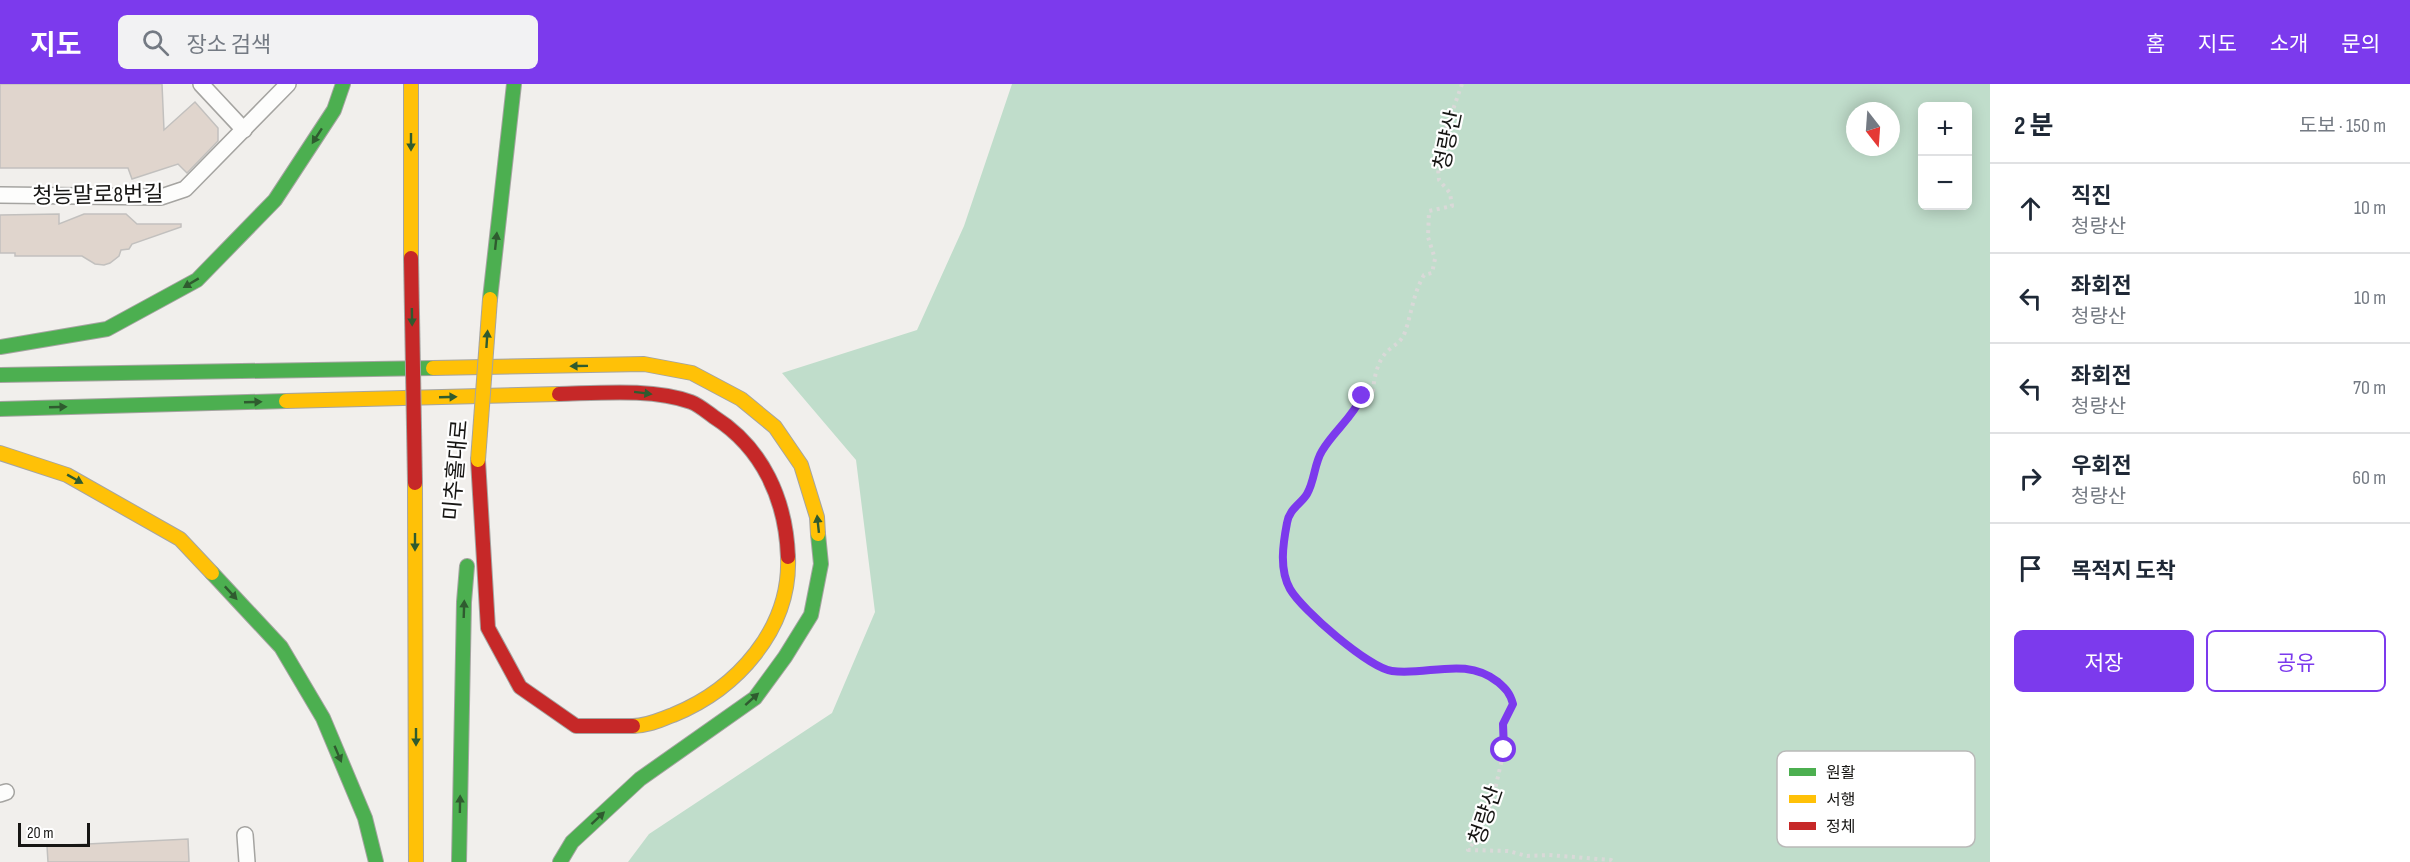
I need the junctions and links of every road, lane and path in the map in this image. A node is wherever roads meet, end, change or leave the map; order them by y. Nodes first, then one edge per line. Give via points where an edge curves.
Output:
1 (201, 84) edge
2 (288, 84) edge
3 (342, 84) edge
4 (411, 84) edge
5 (514, 84) edge
6 (1462, 84) edge
7 (244, 130) junction
8 (0, 195) edge
9 (0, 347) edge
10 (0, 375) edge
11 (0, 409) edge
12 (0, 453) edge
13 (478, 460) junction
14 (245, 835) dead end
15 (247, 862) edge
16 (376, 862) edge
17 (416, 862) edge
18 (459, 862) edge
19 (560, 862) edge
20 (1614, 862) edge

1 - 7 lane
2 - 7 lane, 청능말로8번길
3 -> 9 main road via 334,110 275,200 197,280 107,329
4 -> 17 main road, 미추홀대로, bridge
13 -> 5 main road, 미추홀대로, bridge via 489,299
6 - 20 path, 청량산 via 1444,135 1438,168 1439,180 1450,193 1452,206 1429,211 1428,237 1436,259 1432,273 1424,275 1419,284 1405,334 1384,354 1373,391 1362,396 1357,408 1321,452 1307,495 1287,520 1284,571 1290,589 1312,617 1379,666 1390,671 1461,667 1483,673 1510,693 1513,704 1503,724 1504,750 1492,803 1480,816 1480,834 1468,850
7 - 8 lane, 청능말로8번길 via 185,189 161,197
19 -> 10 main road via 572,842 640,779 755,698 811,615 821,564 817,517 801,465 775,427 741,399 692,373 644,364
11 -> 13 main road via 639,392 692,402 730,427 757,456 776,491 787,530 789,577 779,616 758,653 722,689 674,715 645,726 576,726 520,687 488,628
12 -> 16 main road via 67,474 180,539 280,647 323,718 365,818
18 -> 13 main road, 미추홀대로 via 464,602
14 - 15 lane

